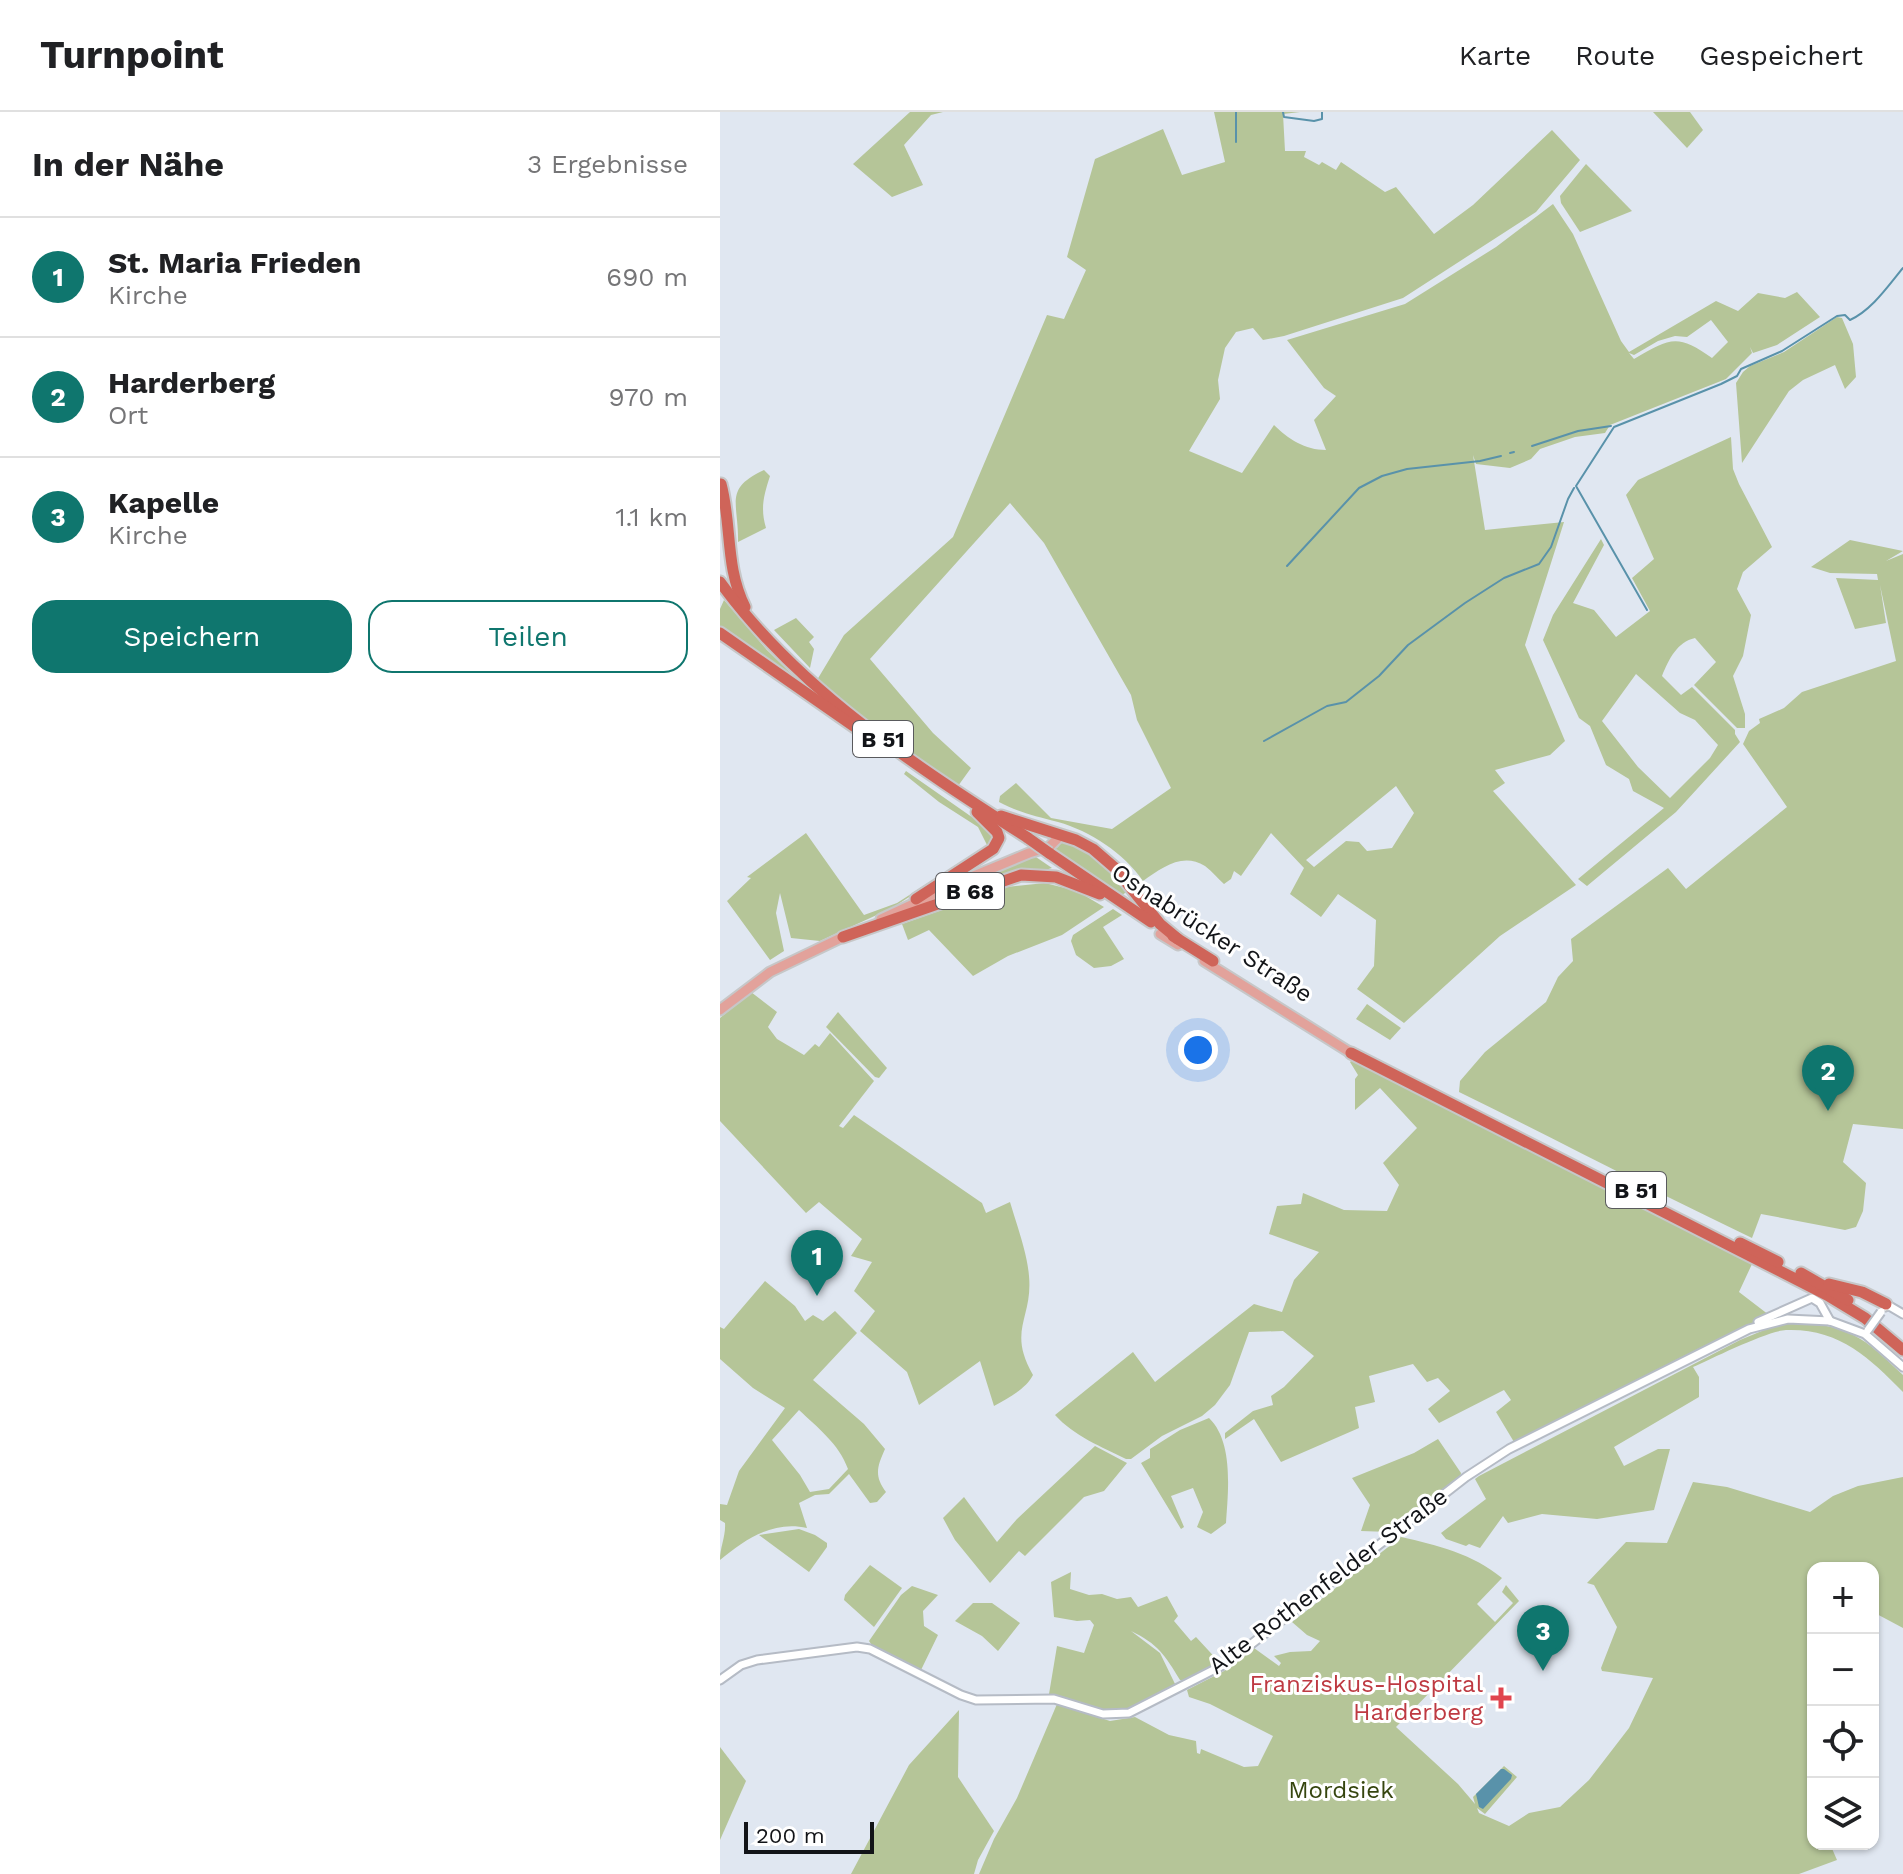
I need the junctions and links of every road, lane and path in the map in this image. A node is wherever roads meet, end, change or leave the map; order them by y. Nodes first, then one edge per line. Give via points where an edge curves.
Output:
1 (720, 483) edge
2 (720, 582) edge
3 (720, 589) edge
4 (753, 622) junction
5 (720, 633) edge
6 (875, 741) junction
7 (981, 811) junction
8 (1058, 834) junction
9 (1046, 854) junction
10 (1100, 894) junction
11 (916, 899) junction
12 (1160, 934) joint
13 (843, 937) junction
14 (1178, 939) junction
15 (1213, 961) joint
16 (720, 1010) edge
17 (1352, 1050) junction
18 (1735, 1244) junction
19 (1803, 1282) junction
20 (1824, 1285) junction
21 (1812, 1298) junction
22 (1884, 1308) junction
23 (1903, 1314) edge
24 (1830, 1321) junction
25 (1867, 1332) junction
26 (1740, 1334) junction
27 (1903, 1341) edge
28 (1903, 1350) edge
29 (1903, 1367) edge
30 (720, 1680) edge

1 - 4 highway via 733,579
2 - 4 highway, Osnabrücker Straße / B 51
3 - 6 highway, Osnabrücker Straße / B 51 via 790,669
4 - 7 highway, Osnabrücker Straße / B 51 via 845,710
5 - 6 highway
6 - 7 highway, Osnabrücker Straße / B 51
7 - 8 highway
7 - 9 highway, Osnabrücker Straße / B 51, bridge
7 - 11 highway, B 68 via 997,832 997,845
8 - 11 main road, B 68
8 - 13 main road, B 68 via 1049,847
8 - 14 highway via 1106,859 1149,913
9 - 10 highway, Osnabrücker Straße / B 51
9 - 14 highway, Osnabrücker Straße / B 51
10 - 12 highway, Osnabrücker Straße / B 51
10 - 13 highway, B 68 via 1056,877 1021,875
11 - 13 main road, B 68
12 - 17 main road, Osnabrücker Straße / B 51
13 - 16 main road, B 68 via 770,972
14 - 15 highway, Osnabrücker Straße / B 51
15 - 17 main road, Osnabrücker Straße / B 51
17 - 18 highway, Osnabrücker Straße / B 51
18 - 19 highway, B 51
18 - 20 highway, B 51
19 - 21 highway
19 - 28 highway, B 51 via 1865,1318
20 - 22 highway via 1862,1292
20 - 27 highway, B 51
21 - 24 street
21 - 26 street
22 - 23 street
22 - 25 street, bridge
24 - 25 street
24 - 26 street via 1788,1319
25 - 29 street
26 - 30 street, Alte Rothenfelder Straße via 1509,1449 1227,1663 1129,1713 1103,1714 1054,1699 976,1700 875,1650 857,1647 757,1660

